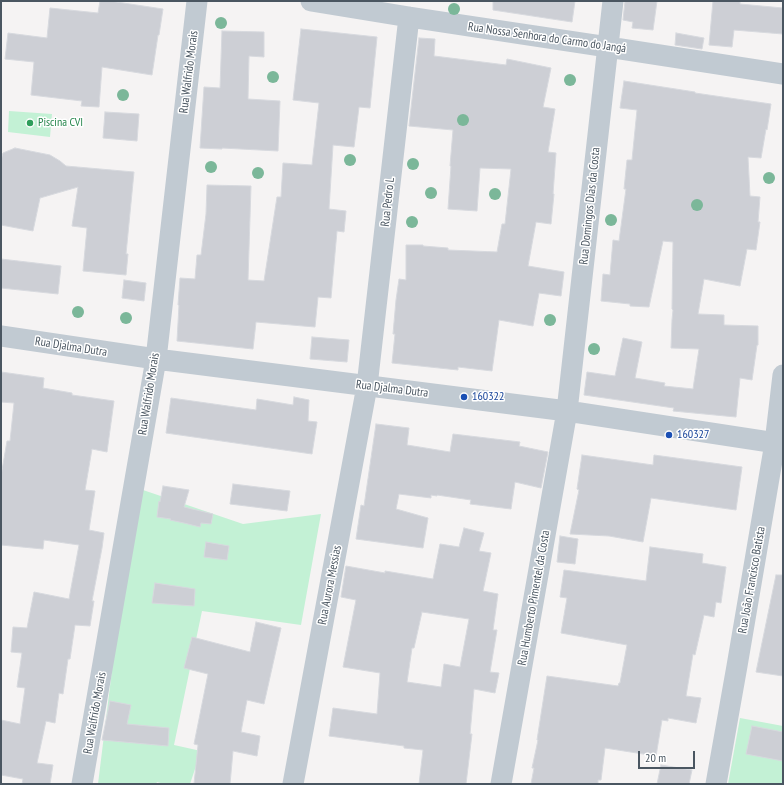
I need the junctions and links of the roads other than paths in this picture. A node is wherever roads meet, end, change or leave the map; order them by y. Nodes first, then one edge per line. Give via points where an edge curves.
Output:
1 (197, 1) edge
2 (311, 1) edge
3 (613, 1) edge
4 (409, 18) junction
5 (608, 46) junction
6 (783, 74) edge
7 (1, 336) edge
8 (156, 359) junction
9 (783, 375) edge
10 (367, 386) junction
11 (567, 411) junction
12 (779, 444) edge
13 (82, 784) edge
14 (293, 784) edge
15 (501, 784) edge
16 (716, 784) edge

1 - 8 street, Rua Walfrido Morais
2 - 4 street, Rua Nossa Senhora do Carmo do Jangá
3 - 5 street, Rua Domingos Dias da Costa
4 - 5 street, Rua Nossa Senhora do Carmo do Jangá
4 - 10 street, Rua Pedro L
5 - 6 street, Rua Nossa Senhora do Carmo do Jangá
5 - 11 street, Rua Domingos Dias da Costa
7 - 8 street, Rua Djalma Dutra
8 - 10 street, Rua Djalma Dutra
8 - 13 street, Rua Walfrido Morais
9 - 12 street, Rua João Francisco Batista
10 - 11 street, Rua Djalma Dutra
10 - 14 street, Rua Aurora Messias
11 - 12 street, Rua Djalma Dutra
11 - 15 street, Rua Humberto Pimentel da Costa
12 - 16 street, Rua João Francisco Batista

